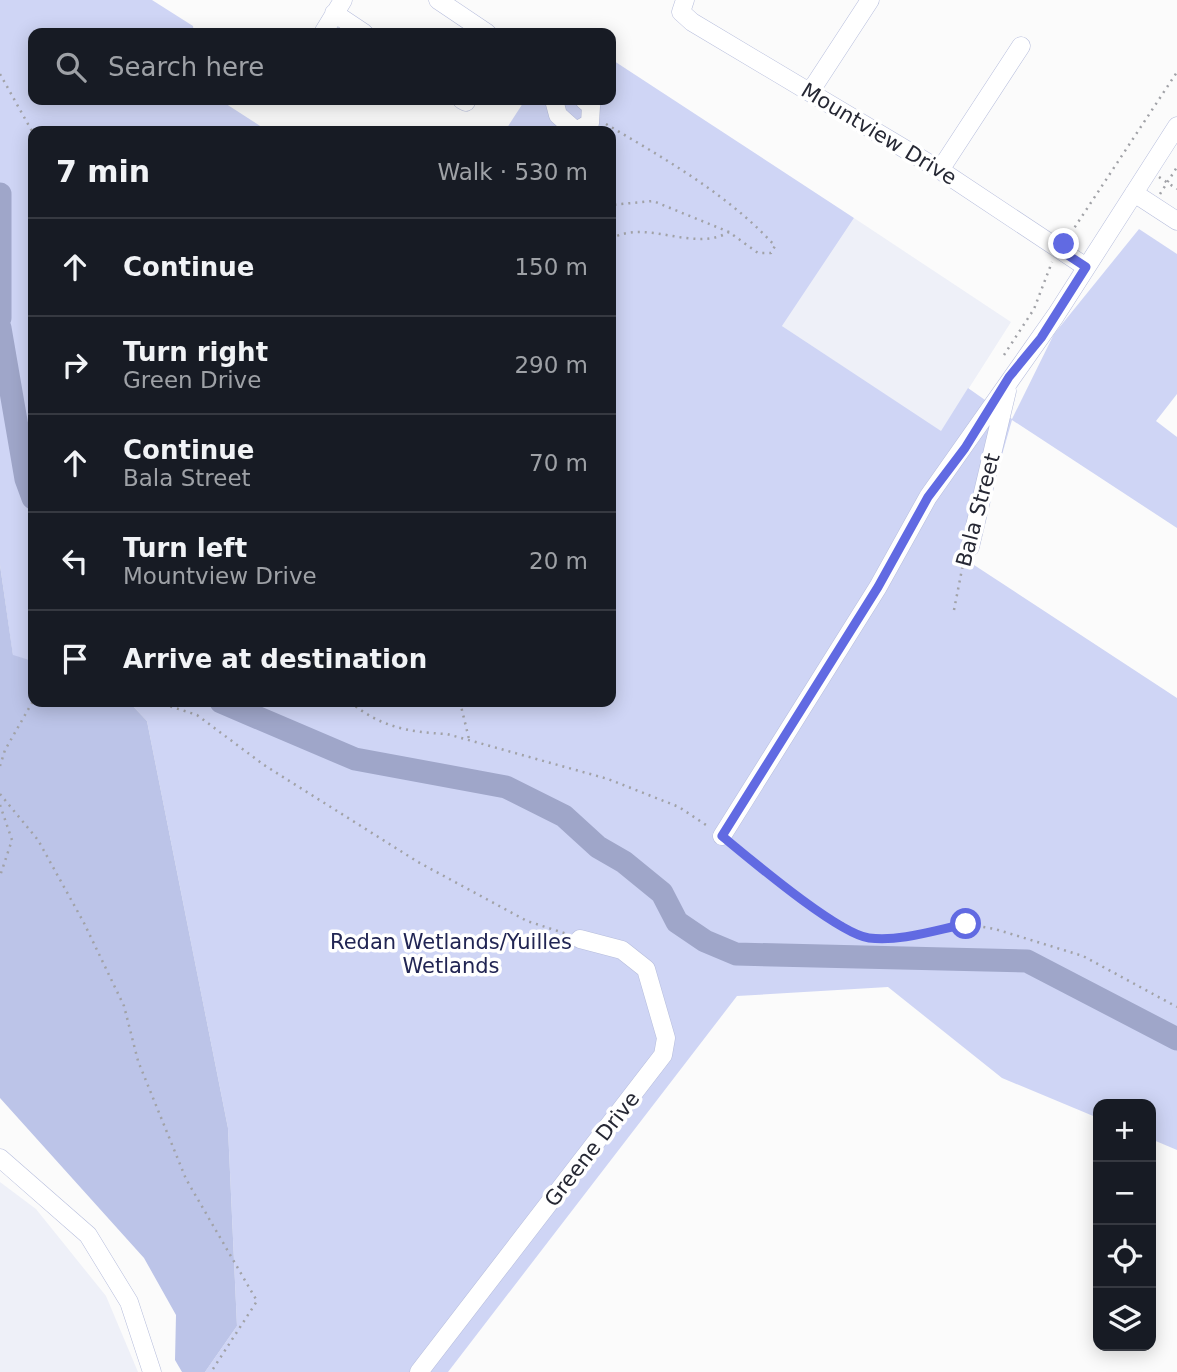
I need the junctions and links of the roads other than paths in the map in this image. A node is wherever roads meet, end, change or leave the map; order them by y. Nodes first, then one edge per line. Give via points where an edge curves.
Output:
1 (438, 0) edge
2 (685, 0) edge
3 (870, 0) edge
4 (339, 7) edge
5 (326, 28) edge
6 (359, 28) edge
7 (480, 28) edge
8 (1021, 46) dead end
9 (810, 92) junction
10 (555, 105) edge
11 (587, 108) edge
12 (570, 126) edge
13 (585, 126) edge
14 (1177, 126) edge
15 (940, 170) junction
16 (1134, 193) junction
17 (1177, 221) edge
18 (1086, 267) junction
19 (1009, 377) junction
20 (970, 547) road end
21 (722, 836) road end
22 (580, 939) road end
23 (0, 1158) edge
24 (152, 1372) edge
25 (419, 1372) edge

1 - 7 street
2 - 9 street, Mountview Drive via 681,12 686,18
3 - 9 street
4 - 5 street
4 - 6 street
8 - 15 street
9 - 15 street, Mountview Drive
10 - 12 street via 558,115
11 - 13 street via 590,123
14 - 16 street, Bala Street
15 - 18 street, Mountview Drive
16 - 17 street
16 - 18 street, Bala Street
18 - 19 street, Bala Street via 1041,338
19 - 20 street, Bala Street
19 - 21 street via 928,497 878,587
22 - 25 street, Greene Drive via 622,950 646,969 666,1038 665,1050
23 - 24 street via 88,1235 129,1302

